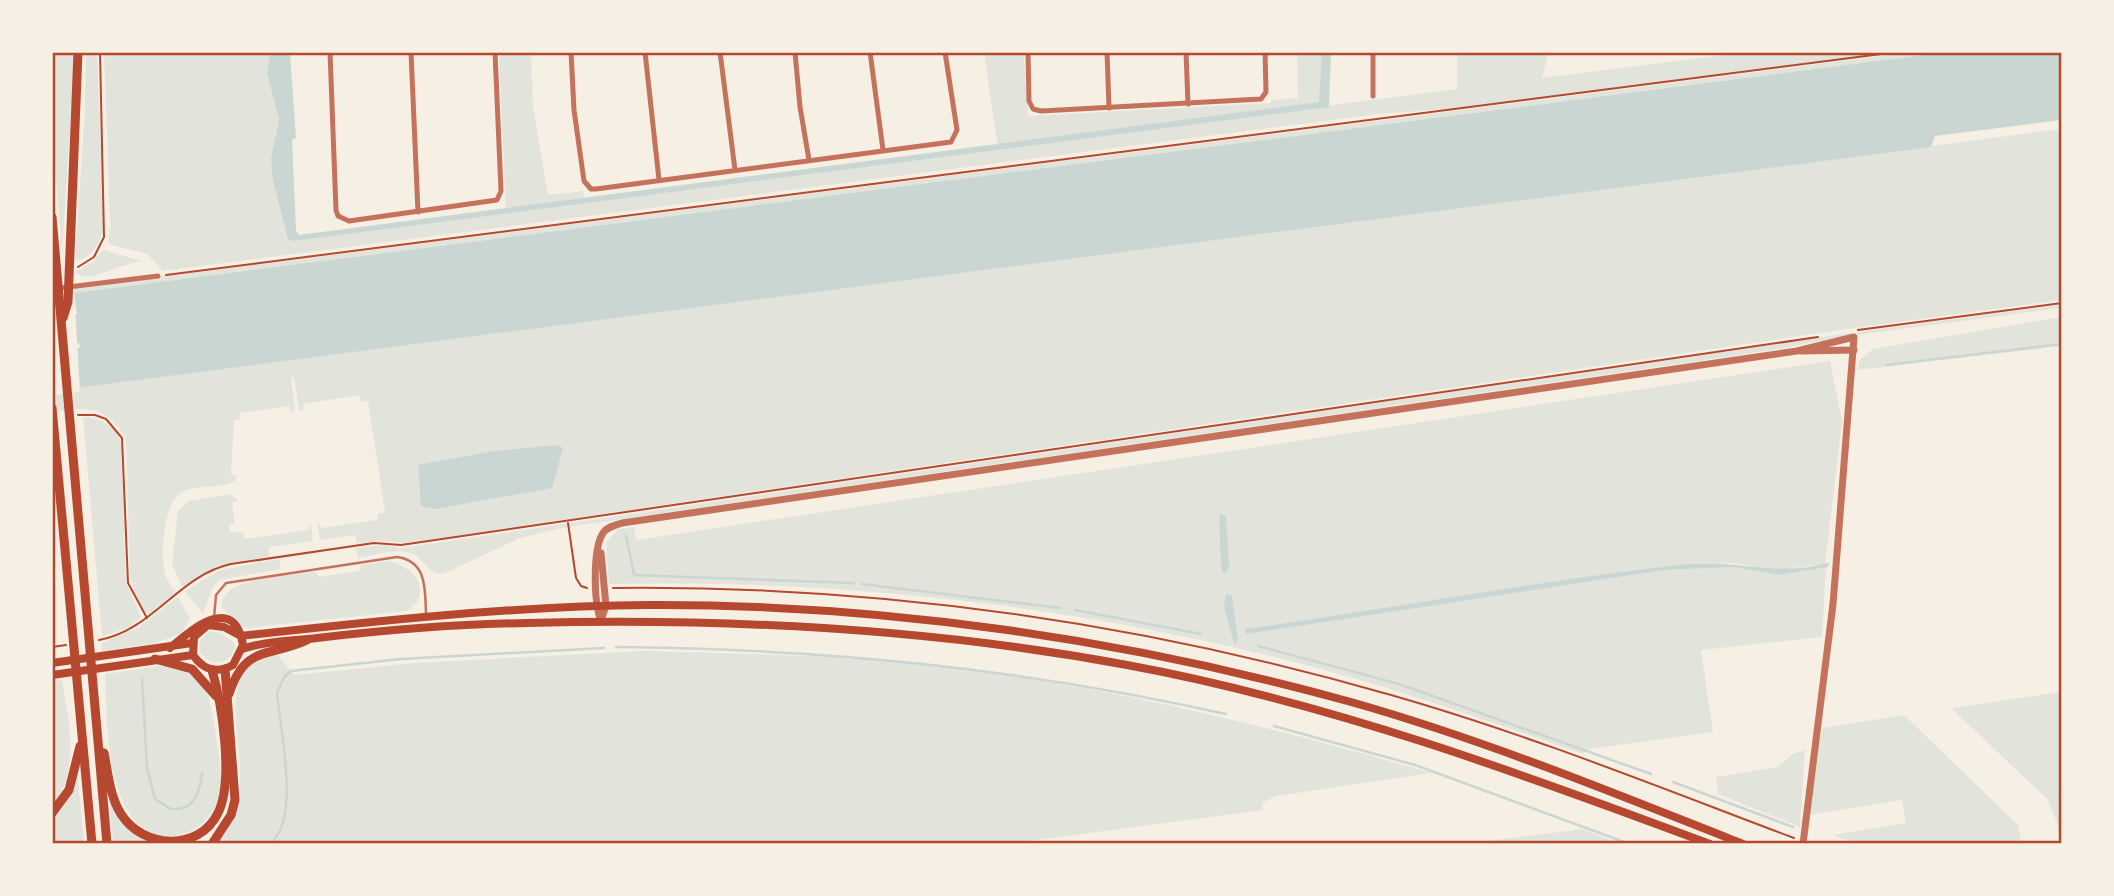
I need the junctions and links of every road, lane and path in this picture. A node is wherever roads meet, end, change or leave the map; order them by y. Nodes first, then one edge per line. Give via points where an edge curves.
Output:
1 (78, 52) edge
2 (100, 52) edge
3 (330, 52) edge
4 (411, 52) edge
5 (495, 52) edge
6 (571, 52) edge
7 (645, 52) edge
8 (720, 52) edge
9 (795, 52) edge
10 (870, 52) edge
11 (945, 52) edge
12 (1028, 52) edge
13 (1107, 52) edge
14 (1186, 52) edge
15 (1265, 52) edge
16 (1897, 52) edge
17 (1375, 53) edge
18 (1373, 96) dead end
19 (1188, 104) junction
20 (1109, 108) junction
21 (883, 150) junction
22 (809, 159) junction
23 (735, 170) junction
24 (659, 180) junction
25 (418, 212) junction
26 (52, 217) edge
27 (74, 268) dead end
28 (158, 276) joint
29 (52, 289) edge
30 (2062, 303) edge
31 (62, 323) junction
32 (1854, 334) junction
33 (1824, 336) dead end
34 (1854, 350) junction
35 (1797, 351) junction
36 (52, 408) edge
37 (77, 415) dead end
38 (568, 520) junction
39 (600, 545) junction
40 (596, 588) junction
41 (606, 606) junction
42 (596, 607) junction
43 (426, 614) junction
44 (148, 618) junction
45 (214, 618) junction
46 (601, 621) junction
47 (427, 628) junction
48 (241, 636) junction
49 (93, 640) dead end
50 (307, 640) junction
51 (192, 643) junction
52 (68, 645) dead end
53 (52, 647) edge
54 (170, 648) junction
55 (242, 649) junction
56 (193, 655) junction
57 (155, 659) junction
58 (52, 663) edge
59 (225, 669) junction
60 (212, 670) junction
61 (52, 675) edge
62 (223, 698) junction
63 (96, 713) junction
64 (82, 734) junction
65 (52, 813) edge
66 (92, 844) edge
67 (107, 844) edge
68 (212, 844) edge
69 (1710, 844) edge
70 (1743, 844) edge
71 (1803, 844) edge

1 - 31 highway via 68,302
2 - 27 path via 104,237 94,257
3 - 25 street via 338,216 348,221
4 - 25 street
5 - 25 street via 500,196 494,202
6 - 24 street via 574,110 586,185 596,189
7 - 24 street
8 - 23 street
9 - 22 street
10 - 21 street
11 - 21 street via 957,130 954,139
12 - 20 street via 1033,109
13 - 20 street
14 - 19 street
15 - 19 street via 1264,98
16 - 28 path
17 - 18 street
19 - 20 street
21 - 22 street
22 - 23 street
23 - 24 street
26 - 31 highway
28 - 29 street
30 - 32 path
31 - 63 highway
32 - 34 street
32 - 35 street
33 - 38 path
34 - 35 street
34 - 71 street via 1833,604
35 - 39 street via 622,523 603,532
36 - 64 highway
37 - 44 path via 100,416 115,426 122,438 128,583
38 - 40 path via 576,578 581,586
38 - 44 path via 223,566
39 - 40 street
39 - 41 street
40 - 42 street
41 - 42 main road
41 - 46 street
41 - 70 main road via 810,610 963,625 1144,653 1248,675 1425,725 1550,768
42 - 43 main road
42 - 46 street
43 - 45 lane via 422,573 404,558 226,583 216,595
43 - 47 lane
43 - 48 main road
44 - 49 path via 131,630
45 - 48 main road via 230,622
45 - 54 main road via 199,623
46 - 47 main road
46 - 69 main road via 727,622 868,631 987,643 1127,665 1373,725 1538,779
47 - 50 main road
48 - 51 main road via 208,625
48 - 55 main road
50 - 55 main road
50 - 62 highway via 249,658
51 - 54 main road
51 - 56 main road
52 - 53 path
54 - 58 main road
55 - 59 main road via 233,665
56 - 57 main road
56 - 60 main road
57 - 61 main road
57 - 62 highway via 192,669
59 - 60 main road
59 - 62 highway
60 - 62 highway
62 - 63 highway via 222,804 199,833 175,842 142,834 120,813
62 - 68 highway via 235,800
63 - 67 highway
64 - 65 highway via 69,790
64 - 66 highway

